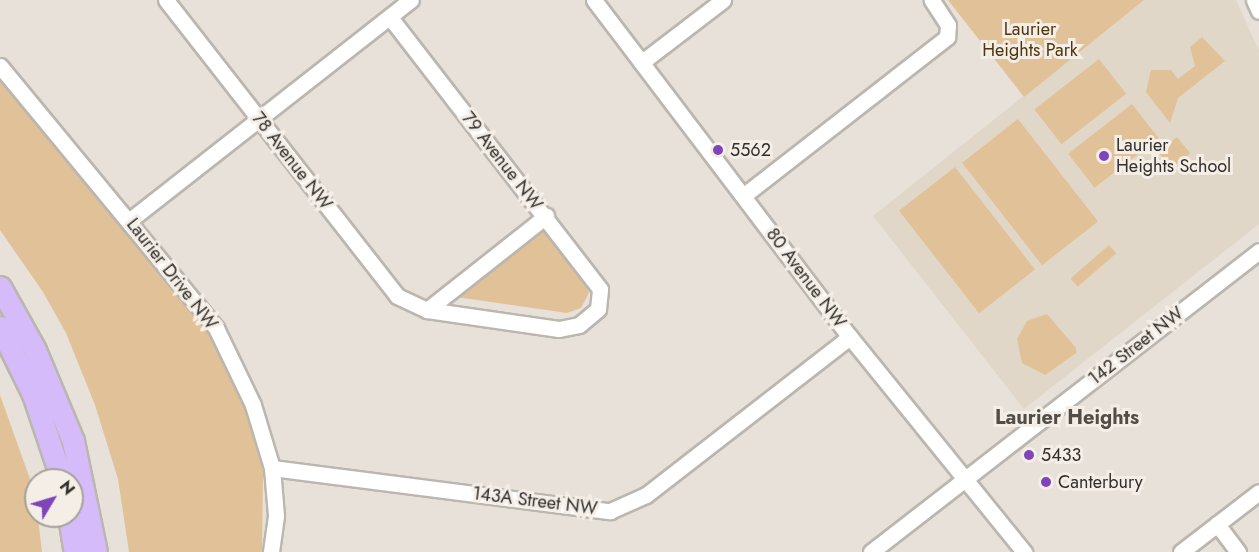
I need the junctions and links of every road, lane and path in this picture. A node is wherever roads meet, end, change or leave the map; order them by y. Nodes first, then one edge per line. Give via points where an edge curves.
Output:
1 (166, 0) edge
2 (411, 0) edge
3 (594, 0) edge
4 (723, 0) edge
5 (932, 0) edge
6 (1254, 0) edge
7 (1259, 11) edge
8 (390, 17) junction
9 (642, 62) junction
10 (0, 66) edge
11 (260, 120) junction
12 (743, 196) junction
13 (546, 216) junction
14 (130, 220) junction
15 (1259, 251) edge
16 (0, 286) edge
17 (598, 309) joint
18 (427, 310) junction
19 (0, 327) edge
20 (850, 337) junction
21 (58, 468) edge
22 (272, 468) junction
23 (965, 478) junction
24 (1259, 492) edge
25 (1217, 524) junction
26 (71, 528) edge
27 (75, 552) edge
28 (96, 552) edge
29 (271, 552) edge
30 (872, 552) edge
31 (1024, 552) edge
32 (1181, 552) edge
33 (1238, 552) edge

1 - 11 street, 78 Avenue NW
2 - 8 street
3 - 9 street, 80 Avenue NW
4 - 9 street
5 - 12 street via 948,25 946,38
6 - 7 street
8 - 11 street
8 - 13 street, 79 Avenue NW
9 - 12 street, 80 Avenue NW
10 - 14 street, Laurier Drive NW
11 - 14 street
11 - 18 street, 78 Avenue NW via 397,296
12 - 20 street, 80 Avenue NW
13 - 17 street, 79 Avenue NW via 600,289
13 - 18 street
14 - 22 street, Laurier Drive NW via 216,328 253,405
15 - 23 street, 142 Street NW
16 - 28 highway via 35,350 73,441
17 - 18 street, 78 Avenue NW via 579,325 559,329
19 - 21 highway via 33,394
20 - 22 street, 143A Street NW via 646,495 610,511
20 - 23 street, 80 Avenue NW
22 - 29 street, Laurier Drive NW via 276,516
23 - 30 street, 142 Street NW
23 - 31 street, 80 Avenue NW
24 - 25 street
25 - 32 street
25 - 33 street
26 - 27 highway

